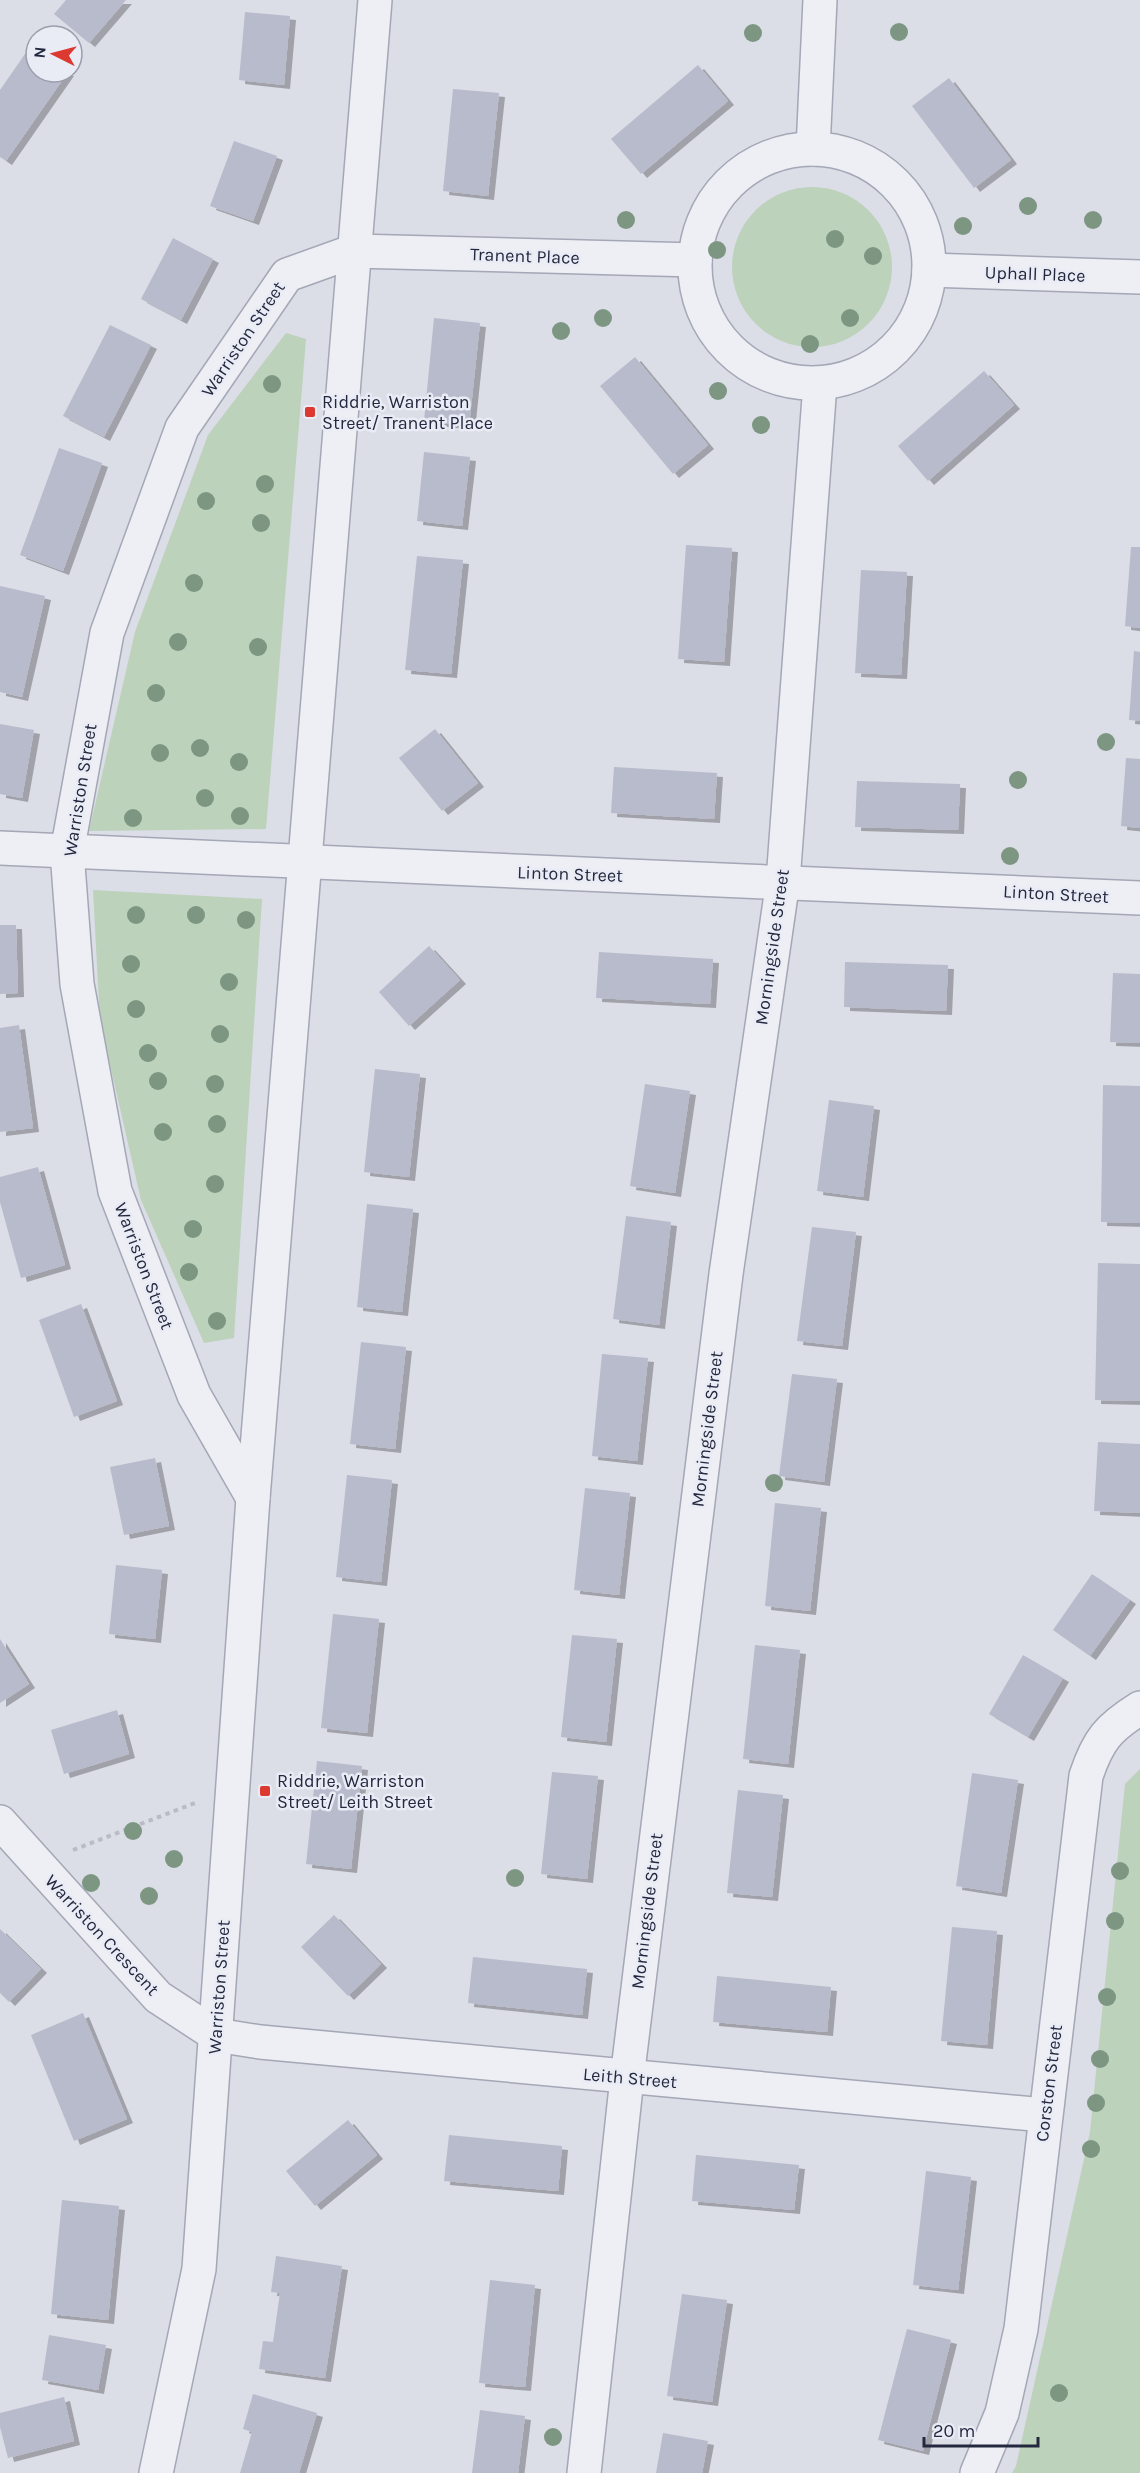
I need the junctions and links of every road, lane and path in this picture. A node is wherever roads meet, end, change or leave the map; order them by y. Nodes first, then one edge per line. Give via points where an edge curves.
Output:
1 (375, 0) edge
2 (820, 0) edge
3 (813, 149) junction
4 (354, 250) junction
5 (695, 260) junction
6 (929, 270) junction
7 (1140, 277) edge
8 (820, 384) junction
9 (0, 848) edge
10 (67, 852) junction
11 (303, 865) junction
12 (783, 881) junction
13 (1140, 898) edge
14 (253, 1498) junction
15 (1140, 1708) edge
16 (233, 1788) junction
17 (0, 1822) edge
18 (36, 1864) junction
19 (216, 2035) junction
20 (627, 2078) junction
21 (1044, 2115) junction
22 (156, 2473) edge
23 (584, 2473) edge
24 (976, 2473) edge

1 - 4 street, Warriston Street
2 - 3 street
3 - 5 street via 778,154 746,169 720,194 702,225
3 - 6 street via 850,155 883,172 909,200 925,233
4 - 5 street, Tranent Place
4 - 10 street, Warriston Street via 287,275 182,428 107,633
4 - 11 street, Warriston Street
5 - 8 street via 699,300 717,335 745,363 781,380
6 - 7 street, Uphall Place
6 - 8 street via 923,304 908,335 884,359 854,376
8 - 12 street, Morningside Street
9 - 10 street, Linton Street
10 - 11 street, Linton Street
10 - 14 street, Warriston Street via 77,984 116,1191 195,1395
11 - 12 street, Linton Street
11 - 14 street, Warriston Street
12 - 13 street, Linton Street
12 - 20 street, Morningside Street via 726,1275
14 - 16 street, Warriston Street
15 - 21 street, Corston Street via 1114,1725 1096,1747 1086,1776
16 - 18 path
16 - 19 street, Warriston Street
17 - 18 street, Warriston Crescent
18 - 19 street, Warriston Crescent via 158,1997
19 - 20 street, Leith Street
19 - 22 street, Warriston Street via 199,2269
20 - 21 street, Leith Street
20 - 23 street, Morningside Street
21 - 24 street, Corston Street via 1021,2329 1002,2413

